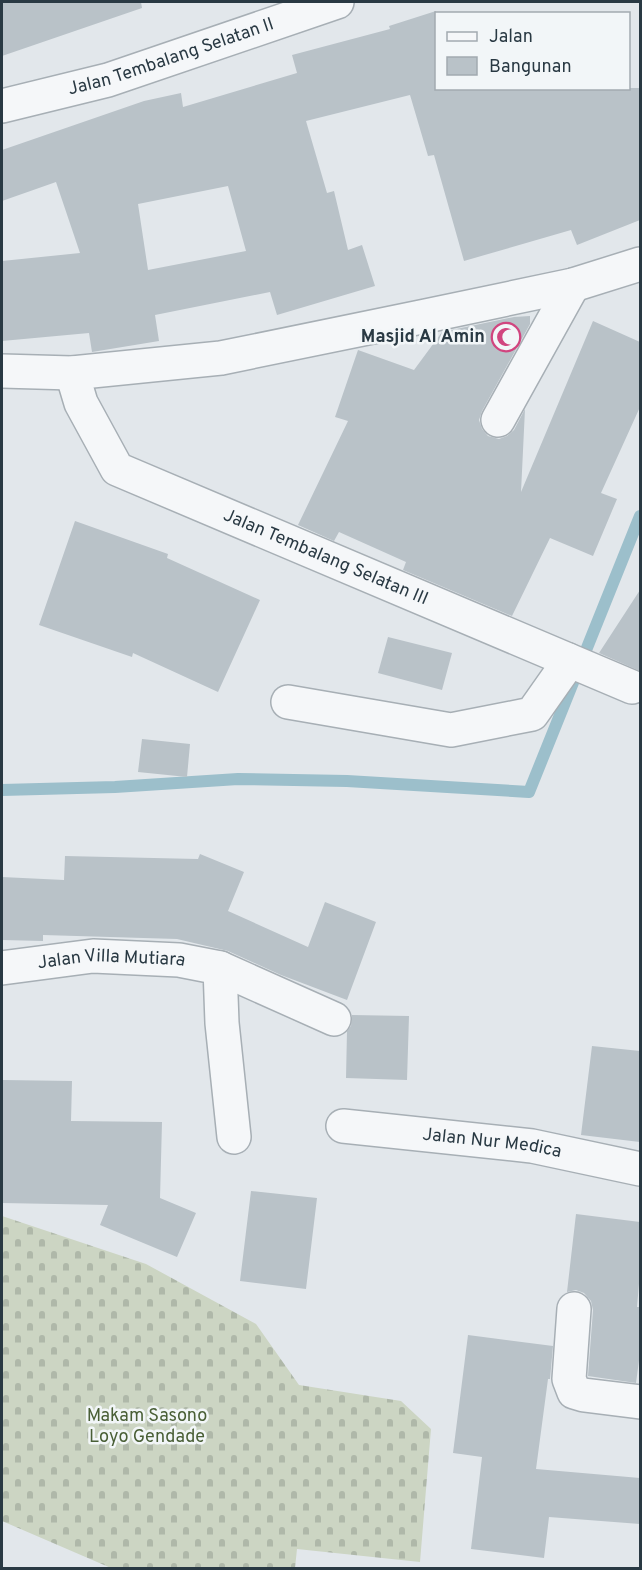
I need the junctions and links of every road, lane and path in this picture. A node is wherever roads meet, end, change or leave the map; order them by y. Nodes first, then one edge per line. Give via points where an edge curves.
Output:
1 (337, 2) edge
2 (2, 106) edge
3 (640, 264) edge
4 (573, 285) junction
5 (2, 371) edge
6 (72, 373) junction
7 (498, 420) dead end
8 (568, 660) junction
9 (632, 687) dead end
10 (288, 702) dead end
11 (2, 968) edge
12 (220, 968) junction
13 (334, 1019) dead end
14 (343, 1126) dead end
15 (234, 1137) dead end
16 (640, 1168) edge
17 (574, 1309) dead end
18 (640, 1402) edge

1 - 2 street, Jalan Tembalang Selatan II via 108,80
3 - 4 street
4 - 6 street via 221,358
4 - 7 street
5 - 6 street
6 - 8 street, Jalan Tembalang Selatan III via 81,403 117,470
8 - 9 street, Jalan Tembalang Selatan III
8 - 10 street via 532,714 451,730
11 - 12 street, Jalan Villa Mutiara via 93,956 179,960
12 - 13 street, Jalan Villa Mutiara
12 - 15 street
14 - 16 street, Jalan Nur Medica via 532,1146
17 - 18 street via 569,1379 574,1392

